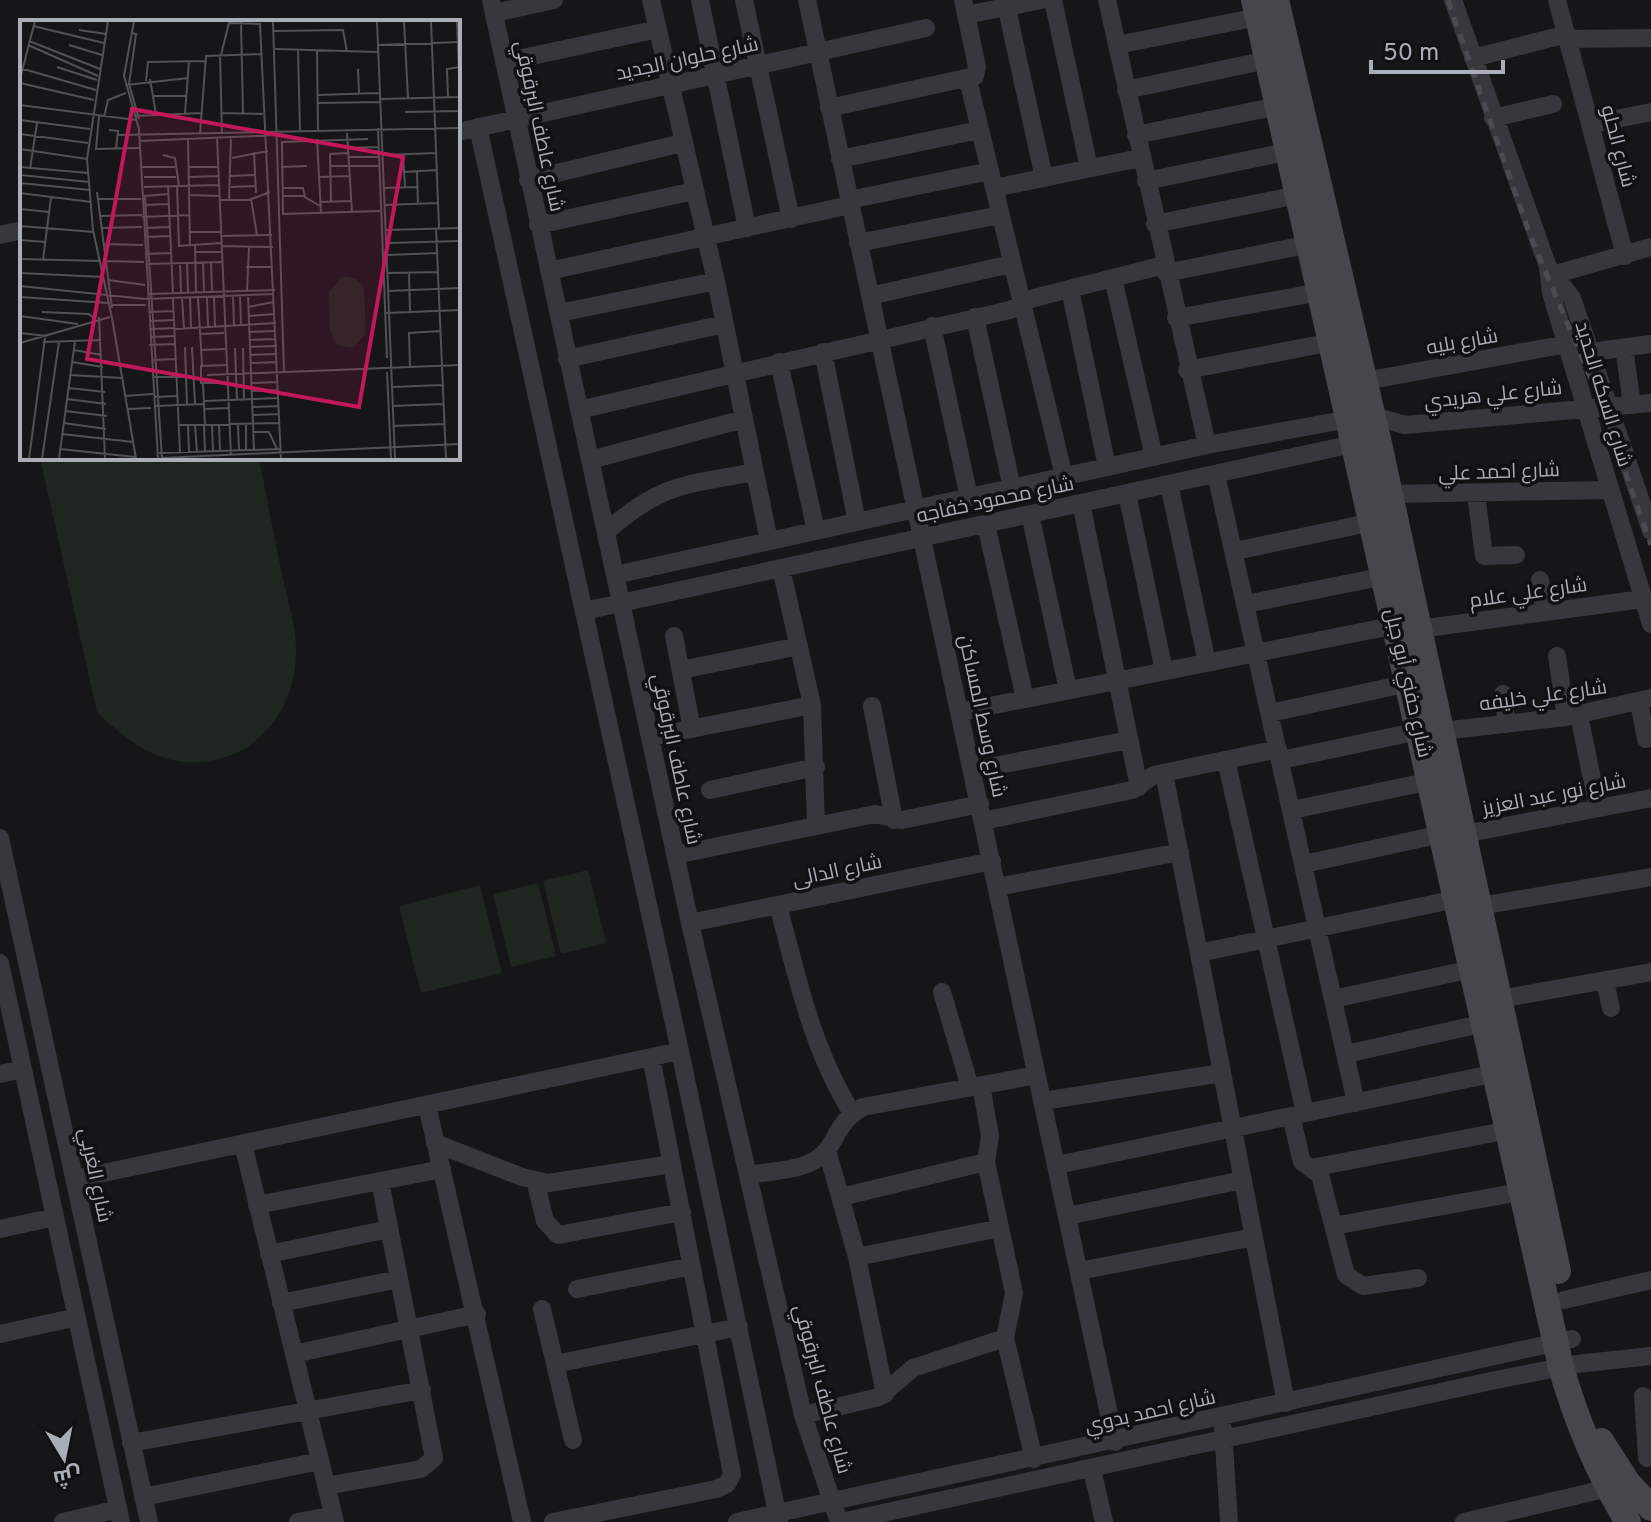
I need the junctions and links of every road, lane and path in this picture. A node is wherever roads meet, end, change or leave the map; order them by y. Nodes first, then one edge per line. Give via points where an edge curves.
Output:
1 (554, 0) edge
2 (651, 0) edge
3 (700, 0) edge
4 (744, 0) edge
5 (1041, 0) edge
6 (1053, 0) edge
7 (1107, 0) edge
8 (1453, 0) edge
9 (1557, 0) edge
10 (810, 1) edge
11 (1006, 4) edge
12 (492, 6) edge
13 (1263, 6) edge
14 (965, 7) edge
15 (926, 28) dead end
16 (658, 29) junction
17 (1567, 36) junction
18 (1651, 38) edge
19 (1117, 45) junction
20 (818, 52) junction
21 (1473, 58) junction
22 (1267, 60) junction
23 (504, 62) junction
24 (758, 65) junction
25 (716, 75) junction
26 (968, 80) junction
27 (669, 85) junction
28 (1126, 90) junction
29 (1553, 104) dead end
30 (1278, 106) junction
31 (829, 108) junction
32 (1651, 112) edge
33 (1493, 118) junction
34 (515, 119) junction
35 (1591, 124) junction
36 (478, 127) junction
37 (979, 130) junction
38 (460, 132) edge
39 (1136, 135) junction
40 (682, 143) junction
41 (1299, 149) junction
42 (1140, 158) junction
43 (840, 159) junction
44 (1089, 168) junction
45 (1044, 178) junction
46 (528, 180) junction
47 (992, 180) junction
48 (1146, 181) junction
49 (694, 191) junction
50 (1298, 195) junction
51 (850, 202) junction
52 (1000, 215) junction
53 (791, 219) junction
54 (1155, 224) junction
55 (538, 225) junction
56 (747, 228) junction
57 (20, 230) edge
58 (0, 235) edge
59 (705, 238) junction
60 (858, 243) junction
61 (1310, 244) junction
62 (1651, 247) edge
63 (1625, 256) junction
64 (1011, 264) junction
65 (1165, 269) junction
66 (549, 271) junction
67 (1552, 271) junction
68 (1113, 278) junction
69 (716, 281) junction
70 (1070, 289) junction
71 (1320, 292) junction
72 (870, 296) junction
73 (1022, 303) junction
74 (559, 313) junction
75 (975, 317) junction
76 (1176, 318) junction
77 (724, 324) junction
78 (932, 326) junction
79 (878, 340) junction
80 (1332, 342) junction
81 (1567, 344) junction
82 (1651, 344) edge
83 (1624, 347) junction
84 (823, 352) junction
85 (1591, 352) junction
86 (567, 359) junction
87 (779, 362) junction
88 (1187, 370) junction
89 (735, 373) junction
90 (1365, 381) junction
91 (1642, 404) edge
92 (1585, 406) junction
93 (1609, 407) junction
94 (579, 410) junction
95 (744, 419) junction
96 (1364, 429) junction
97 (1207, 445) junction
98 (1154, 457) junction
99 (590, 460) junction
100 (1107, 467) junction
101 (755, 472) junction
102 (1216, 474) junction
103 (1064, 476) junction
104 (1169, 484) junction
105 (1012, 488) junction
106 (1610, 490) junction
107 (1127, 493) junction
108 (1390, 494) junction
109 (1476, 494) junction
110 (969, 497) junction
111 (1646, 501) edge
112 (1081, 503) junction
113 (917, 509) junction
114 (1030, 514) junction
115 (857, 522) junction
116 (1373, 522) junction
117 (986, 524) junction
118 (816, 531) junction
119 (1651, 531) edge
120 (606, 532) junction
121 (923, 537) junction
122 (769, 541) junction
123 (1235, 551) junction
124 (1516, 555) dead end
125 (781, 568) junction
126 (615, 575) junction
127 (1385, 576) junction
128 (1540, 580) dead end
129 (1643, 599) junction
130 (621, 603) junction
131 (1246, 604) junction
132 (584, 611) junction
133 (1545, 612) junction
134 (1651, 624) edge
135 (1408, 627) junction
136 (674, 636) dead end
137 (799, 646) junction
138 (1257, 653) junction
139 (1557, 656) dead end
140 (1207, 663) junction
141 (681, 670) junction
142 (1164, 671) junction
143 (1117, 681) junction
144 (1409, 683) junction
145 (1068, 690) junction
146 (1503, 694) dead end
147 (1025, 699) junction
148 (1645, 700) edge
149 (812, 705) junction
150 (872, 706) dead end
151 (960, 712) junction
152 (1270, 713) junction
153 (1572, 716) junction
154 (1507, 724) junction
155 (692, 729) junction
156 (1430, 731) junction
157 (650, 737) junction
158 (1646, 739) dead end
159 (1129, 740) junction
160 (1280, 754) junction
161 (1226, 760) junction
162 (816, 767) junction
163 (973, 770) junction
164 (1164, 773) junction
165 (1431, 781) junction
166 (1139, 787) junction
167 (710, 790) dead end
168 (1651, 798) edge
169 (1598, 808) junction
170 (1292, 810) junction
171 (982, 812) junction
172 (894, 820) junction
173 (816, 826) junction
174 (1453, 834) junction
175 (0, 838) edge
176 (1180, 852) junction
177 (675, 855) junction
178 (992, 861) junction
179 (1304, 864) junction
180 (1651, 877) edge
181 (997, 887) junction
182 (1471, 900) junction
183 (778, 905) junction
184 (690, 923) junction
185 (1318, 928) junction
186 (1266, 939) junction
187 (1199, 953) junction
188 (0, 963) edge
189 (1472, 969) junction
190 (1651, 972) edge
191 (1605, 981) junction
192 (942, 992) dead end
193 (3, 995) edge
194 (1333, 999) junction
195 (1500, 999) junction
196 (1611, 1008) dead end
197 (1485, 1023) junction
198 (680, 1051) junction
199 (1346, 1054) junction
200 (651, 1057) junction
201 (23, 1069) junction
202 (1222, 1073) junction
203 (1496, 1073) junction
204 (0, 1074) edge
205 (1037, 1075) junction
206 (975, 1086) junction
207 (1043, 1101) junction
208 (1356, 1103) junction
209 (427, 1105) junction
210 (852, 1113) junction
211 (1298, 1115) junction
212 (1233, 1128) junction
213 (1509, 1130) junction
214 (435, 1143) junction
215 (243, 1144) junction
216 (827, 1150) junction
217 (986, 1162) junction
218 (672, 1164) junction
219 (1057, 1165) junction
220 (1311, 1168) junction
221 (442, 1169) junction
222 (748, 1175) junction
223 (75, 1179) junction
224 (535, 1180) junction
225 (1243, 1180) junction
226 (380, 1181) junction
227 (1532, 1190) junction
228 (841, 1197) junction
229 (257, 1205) junction
230 (682, 1212) junction
231 (1067, 1216) junction
232 (55, 1217) junction
233 (1333, 1226) junction
234 (1000, 1228) junction
235 (0, 1229) edge
236 (389, 1229) junction
237 (1254, 1237) junction
238 (269, 1254) junction
239 (857, 1257) junction
240 (692, 1266) junction
241 (1079, 1271) junction
242 (1418, 1278) dead end
243 (399, 1279) junction
244 (1651, 1280) edge
245 (577, 1289) dead end
246 (1564, 1300) junction
247 (281, 1303) junction
248 (542, 1309) dead end
249 (477, 1314) junction
250 (77, 1317) junction
251 (739, 1327) junction
252 (411, 1329) junction
253 (706, 1333) junction
254 (0, 1334) edge
255 (1005, 1338) junction
256 (1566, 1353) junction
257 (294, 1354) junction
258 (1651, 1356) edge
259 (555, 1364) junction
260 (422, 1390) junction
261 (885, 1394) junction
262 (1643, 1396) dead end
263 (1286, 1403) junction
264 (307, 1412) junction
265 (803, 1415) junction
266 (1222, 1418) junction
267 (573, 1440) dead end
268 (1224, 1440) junction
269 (1115, 1442) junction
270 (131, 1443) junction
271 (1649, 1458) edge
272 (1034, 1459) junction
273 (320, 1461) junction
274 (1613, 1461) junction
275 (1092, 1469) junction
276 (1618, 1485) junction
277 (326, 1486) junction
278 (143, 1497) junction
279 (832, 1500) junction
280 (1651, 1508) edge
281 (119, 1516) edge
282 (334, 1518) edge
283 (778, 1518) edge
284 (1504, 1518) edge
285 (63, 1522) edge
286 (149, 1522) edge
287 (298, 1522) edge
288 (522, 1522) edge
289 (553, 1522) edge
290 (737, 1522) edge
291 (840, 1522) edge
292 (1104, 1522) edge
293 (1229, 1522) edge
294 (1464, 1522) edge
295 (1628, 1522) edge

1 - 12 street
2 - 16 street
3 - 25 street
4 - 24 street
5 - 11 street
6 - 44 street
7 - 19 street
8 - 21 street, شارع السكه الحديد
9 - 17 street, شارع الحلو
10 - 20 street, شارع وسط المساكن
11 - 14 street
11 - 45 street
12 - 23 street, شارع عاطف البرقوقي
13 - 19 street
13 - 22 street, شارع حفني أبو جبل
13 - 41 street, شارع حفني أبو جبل
14 - 26 street via 977,67
15 - 20 street, شارع حلوان الجديد
16 - 23 street
16 - 27 street
17 - 18 street
17 - 21 street
17 - 35 street, شارع الحلو
19 - 28 street
20 - 24 street, شارع حلوان الجديد
20 - 31 street, شارع وسط المساكن
21 - 33 street, شارع السكه الحديد
22 - 28 street
22 - 30 street, شارع حفني أبو جبل
23 - 34 street, شارع عاطف البرقوقي
24 - 25 street, شارع حلوان الجديد
24 - 53 street
25 - 27 street, شارع حلوان الجديد
25 - 56 street
26 - 31 street
26 - 37 street
27 - 34 street, شارع حلوان الجديد
27 - 40 street
28 - 39 street
29 - 33 street
30 - 39 street
30 - 41 street, شارع حفني أبو جبل
31 - 43 street, شارع وسط المساكن
32 - 35 street
33 - 67 street, شارع السكه الحديد
34 - 36 street, شارع حلوان الجديد
34 - 46 street, شارع عاطف البرقوقي
35 - 63 street, شارع الحلو
36 - 38 street, شارع حلوان الجديد
36 - 132 street
37 - 43 street
37 - 47 street
39 - 42 street
40 - 46 street
40 - 49 street
41 - 48 street
41 - 50 street, شارع حفني أبو جبل
41 - 90 street, شارع حفني أبو جبل
42 - 44 street
42 - 48 street
43 - 51 street, شارع وسط المساكن
44 - 45 street
45 - 47 street
46 - 55 street, شارع عاطف البرقوقي
47 - 51 street
47 - 52 street
48 - 54 street
49 - 55 street
49 - 59 street
50 - 54 street
50 - 61 street, شارع حفني أبو جبل
51 - 53 street
51 - 60 street, شارع وسط المساكن
52 - 60 street
52 - 64 street
53 - 56 street
54 - 65 street
55 - 66 street, شارع عاطف البرقوقي
56 - 59 street
57 - 58 street
59 - 66 street
59 - 69 street
60 - 72 street, شارع وسط المساكن
61 - 65 street
61 - 71 street, شارع حفني أبو جبل
62 - 63 street
63 - 67 street
64 - 72 street
64 - 73 street
65 - 68 street
65 - 76 street
66 - 74 street, شارع عاطف البرقوقي
67 - 81 street, شارع السكه الحديد via 1551,293
67 - 85 street, شارع السكه الحديد via 1572,298
68 - 70 street
68 - 98 street
69 - 74 street
69 - 77 street
70 - 73 street
70 - 100 street
71 - 76 street
71 - 80 street, شارع حفني أبو جبل
72 - 79 street, شارع وسط المساكن
73 - 75 street
73 - 103 street
74 - 86 street, شارع عاطف البرقوقي
75 - 78 street
75 - 105 street
76 - 88 street
77 - 86 street
77 - 89 street
78 - 79 street
78 - 110 street
79 - 84 street
79 - 113 street, شارع وسط المساكن
80 - 88 street
80 - 96 street, شارع حفني أبو جبل
81 - 90 street, شارع بليه
81 - 92 street, شارع السكه الحديد
82 - 83 street
83 - 85 street
83 - 91 street
84 - 87 street
84 - 115 street
85 - 93 street, شارع السكه الحديد
86 - 94 street, شارع عاطف البرقوقي
87 - 89 street
87 - 118 street
88 - 97 street
89 - 94 street
89 - 95 street
90 - 96 street, شارع حفني أبو جبل
91 - 93 street, شارع علي هريدي
92 - 93 street, شارع علي هريدي
92 - 96 street, شارع علي هريدي
92 - 106 street, شارع السكه الحديد
93 - 111 street, شارع السكه الحديد
94 - 99 street, شارع عاطف البرقوقي
95 - 99 street
95 - 101 street
96 - 97 street, شارع محمود خفاجه
96 - 102 street, شارع محمود خفاجه
96 - 108 street, شارع حفني أبو جبل
96 - 116 street, شارع حفني أبو جبل
97 - 98 street, شارع محمود خفاجه
98 - 100 street, شارع محمود خفاجه
99 - 120 street, شارع عاطف البرقوقي
100 - 103 street, شارع محمود خفاجه
101 - 120 street via 661,491
101 - 122 street
102 - 104 street, شارع محمود خفاجه
102 - 123 street
103 - 105 street, شارع محمود خفاجه
104 - 107 street, شارع محمود خفاجه
104 - 140 street
105 - 110 street, شارع محمود خفاجه
106 - 109 street, شارع احمد علي
106 - 129 street, شارع السكه الحديد
107 - 112 street, شارع محمود خفاجه
107 - 142 street
108 - 109 street, شارع احمد علي
108 - 135 street, شارع حفني أبو جبل
109 - 124 street via 1484,556
110 - 113 street, شارع محمود خفاجه
111 - 119 street, شارع السكه الحديد
112 - 114 street, شارع محمود خفاجه
112 - 143 street
113 - 115 street, شارع محمود خفاجه
113 - 121 street, شارع وسط المساكن
114 - 117 street, شارع محمود خفاجه
114 - 145 street
115 - 118 street, شارع محمود خفاجه
116 - 123 street
116 - 127 street, شارع حفني أبو جبل
117 - 121 street, شارع محمود خفاجه
117 - 147 street
118 - 122 street, شارع محمود خفاجه
120 - 126 street, شارع عاطف البرقوقي
121 - 125 street, شارع محمود خفاجه
121 - 151 street, شارع وسط المساكن
122 - 126 street, شارع محمود خفاجه
123 - 131 street
125 - 130 street, شارع محمود خفاجه
125 - 137 street
126 - 130 street, شارع عاطف البرقوقي
127 - 131 street
127 - 135 street, شارع حفني أبو جبل
128 - 133 street
129 - 133 street, شارع علي علام
129 - 134 street, شارع السكه الحديد
130 - 132 street, شارع محمود خفاجه
130 - 157 street, شارع عاطف البرقوقي
131 - 138 street
132 - 198 street
133 - 135 street, شارع علي علام
135 - 138 street, شارع علي علام
135 - 144 street, شارع حفني أبو جبل
135 - 156 street, شارع حفني أبو جبل
136 - 141 street
137 - 141 street
137 - 149 street
138 - 140 street, شارع علي علام
138 - 152 street
139 - 153 street
140 - 142 street, شارع علي علام
141 - 155 street
142 - 143 street, شارع علي علام
143 - 145 street, شارع علي علام
143 - 159 street
144 - 152 street
144 - 156 street, شارع حفني أبو جبل
145 - 147 street, شارع علي علام
146 - 154 street
147 - 151 street, شارع علي علام
148 - 153 street, شارع علي خليفه
148 - 158 street
149 - 155 street
149 - 162 street
150 - 172 street
151 - 163 street, شارع وسط المساكن
152 - 160 street
153 - 154 street, شارع علي خليفه
153 - 169 street
154 - 156 street, شارع علي خليفه
155 - 157 street
156 - 160 street, شارع علي خليفه
156 - 165 street, شارع حفني أبو جبل
156 - 174 street, شارع حفني أبو جبل
157 - 177 street, شارع عاطف البرقوقي
159 - 163 street
159 - 166 street
160 - 161 street, شارع علي خليفه
160 - 170 street
161 - 164 street, شارع علي خليفه
161 - 186 street
162 - 167 street
162 - 173 street
163 - 171 street, شارع وسط المساكن
164 - 166 street, شارع علي خليفه
164 - 176 street
165 - 170 street
165 - 174 street, شارع حفني أبو جبل
166 - 171 street, شارع علي خليفه
168 - 169 street, شارع نور عبد العزيز
169 - 174 street, شارع نور عبد العزيز
170 - 179 street
171 - 172 street, شارع علي خليفه
171 - 178 street, شارع وسط المساكن
172 - 173 street, شارع علي خليفه via 875,814
173 - 177 street, شارع علي خليفه
174 - 179 street, شارع نور عبد العزيز
174 - 182 street, شارع حفني أبو جبل
175 - 223 street, شارع الغربي
176 - 181 street
176 - 187 street
177 - 184 street, شارع عاطف البرقوقي
178 - 181 street, شارع وسط المساكن
178 - 183 street, شارع الدالى
179 - 185 street
180 - 182 street
181 - 205 street, شارع وسط المساكن
182 - 185 street
182 - 189 street, شارع حفني أبو جبل
182 - 195 street, شارع حفني أبو جبل
183 - 184 street, شارع الدالى
183 - 210 street via 811,1029
184 - 222 street, شارع عاطف البرقوقي
185 - 186 street
185 - 194 street
186 - 187 street
186 - 211 street
187 - 202 street
188 - 193 street
189 - 194 street
189 - 197 street, شارع حفني أبو جبل
190 - 191 street
191 - 195 street
191 - 196 street
192 - 206 street
193 - 201 street
194 - 199 street
195 - 227 street, شارع حفني أبو جبل
197 - 199 street
197 - 203 street, شارع حفني أبو جبل
198 - 200 street
198 - 251 street
199 - 208 street
200 - 209 street
200 - 218 street
201 - 204 street
201 - 232 street
202 - 207 street
202 - 212 street
203 - 208 street
203 - 213 street, شارع حفني أبو جبل
205 - 206 street
205 - 207 street, شارع وسط المساكن
206 - 210 street via 875,1103
206 - 217 street via 990,1136
207 - 219 street, شارع وسط المساكن
208 - 211 street
209 - 214 street
209 - 215 street
210 - 216 street
211 - 212 street
211 - 220 street via 1299,1156
212 - 219 street
212 - 225 street
213 - 220 street
213 - 227 street, شارع حفني أبو جبل
214 - 221 street
214 - 224 street
215 - 223 street
215 - 229 street
216 - 222 street via 812,1162
216 - 228 street
217 - 228 street
217 - 234 street
218 - 224 street via 561,1183
218 - 230 street
219 - 231 street, شارع وسط المساكن
220 - 233 street via 1320,1175
221 - 226 street
221 - 249 street
222 - 265 street, شارع عاطف البرقوقي
223 - 270 street, شارع الغربي
224 - 230 street via 545,1221 558,1235
225 - 231 street
225 - 237 street
226 - 229 street
226 - 236 street
227 - 233 street
227 - 246 street, شارع حفني أبو جبل
227 - 256 street, شارع حفني أبو جبل
228 - 239 street
229 - 238 street
230 - 240 street
231 - 241 street, شارع وسط المساكن
232 - 235 street
232 - 250 street
233 - 242 street via 1342,1265 1353,1282 1373,1286
234 - 239 street
234 - 255 street via 1014,1293
236 - 238 street
236 - 243 street
237 - 241 street
237 - 263 street
238 - 247 street
239 - 261 street
240 - 245 street
240 - 253 street
241 - 269 street, شارع وسط المساكن
243 - 247 street
243 - 252 street
244 - 246 street
246 - 256 street, شارع حفني أبو جبل
247 - 257 street
248 - 259 street
249 - 252 street
249 - 288 street
250 - 254 street
250 - 281 street
251 - 253 street
251 - 283 street
252 - 257 street
252 - 260 street
253 - 259 street
253 - 289 street via 732,1462 727,1484
255 - 261 street via 913,1368
255 - 272 street
256 - 258 street
256 - 263 street, شارع احمد بدوي
256 - 268 street
256 - 274 street
256 - 276 street via 1576,1421
257 - 264 street
259 - 267 street
260 - 264 street
260 - 277 street via 434,1449 429,1465
261 - 265 street
262 - 271 street
263 - 266 street, شارع احمد بدوي
264 - 270 street
264 - 273 street
265 - 279 street, شارع عاطف البرقوقي
266 - 268 street
266 - 269 street, شارع احمد بدوي
268 - 275 street
268 - 293 street
269 - 272 street, شارع احمد بدوي
270 - 278 street, شارع الغربي
271 - 274 street
272 - 279 street, شارع احمد بدوي
273 - 277 street
273 - 278 street
274 - 276 street
275 - 291 street
275 - 292 street
276 - 280 street
276 - 284 street
276 - 295 street
277 - 282 street
278 - 286 street, شارع الغربي
279 - 283 street, شارع احمد بدوي
279 - 291 street, شارع عاطف البرقوقي
281 - 285 street
282 - 287 street
283 - 290 street, شارع احمد بدوي
284 - 294 street

